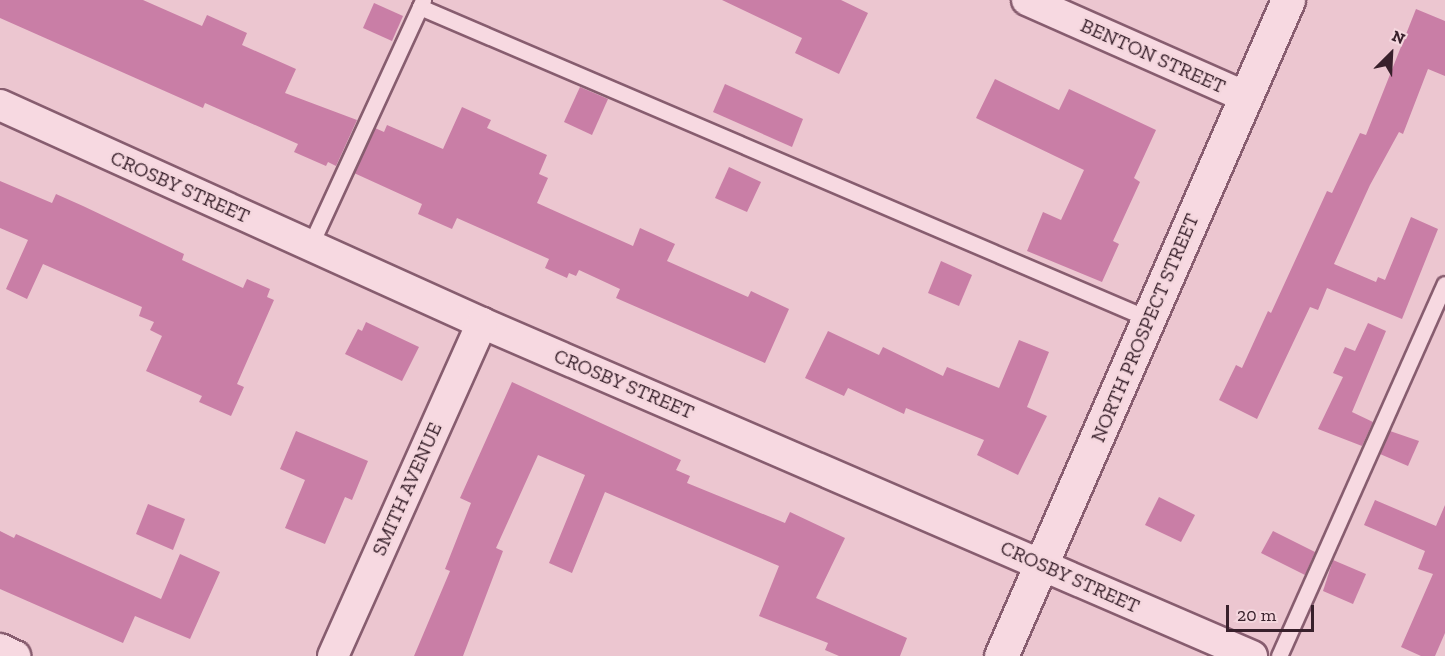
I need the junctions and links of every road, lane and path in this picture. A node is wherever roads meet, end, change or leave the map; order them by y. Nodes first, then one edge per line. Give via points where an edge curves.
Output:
1 (1027, 0) edge
2 (1288, 0) edge
3 (421, 3) edge
4 (1246, 97) junction
5 (0, 105) edge
6 (310, 246) junction
7 (1445, 284) edge
8 (1149, 319) junction
9 (482, 323) junction
10 (1043, 565) junction
11 (0, 649) edge
12 (15, 656) edge
13 (333, 656) edge
14 (1001, 656) edge
15 (1252, 656) edge
16 (1279, 656) edge

1 - 4 street, BENTON STREET
2 - 4 street, NORTH PROSPECT STREET
3 - 6 lane
3 - 8 lane
4 - 8 street, NORTH PROSPECT STREET
5 - 6 street, CROSBY STREET
6 - 9 street, CROSBY STREET
7 - 16 lane
8 - 10 street, NORTH PROSPECT STREET
9 - 10 street, CROSBY STREET
9 - 13 street, SMITH AVENUE
10 - 14 street, NORTH PROSPECT STREET
10 - 15 street, CROSBY STREET
11 - 12 street

